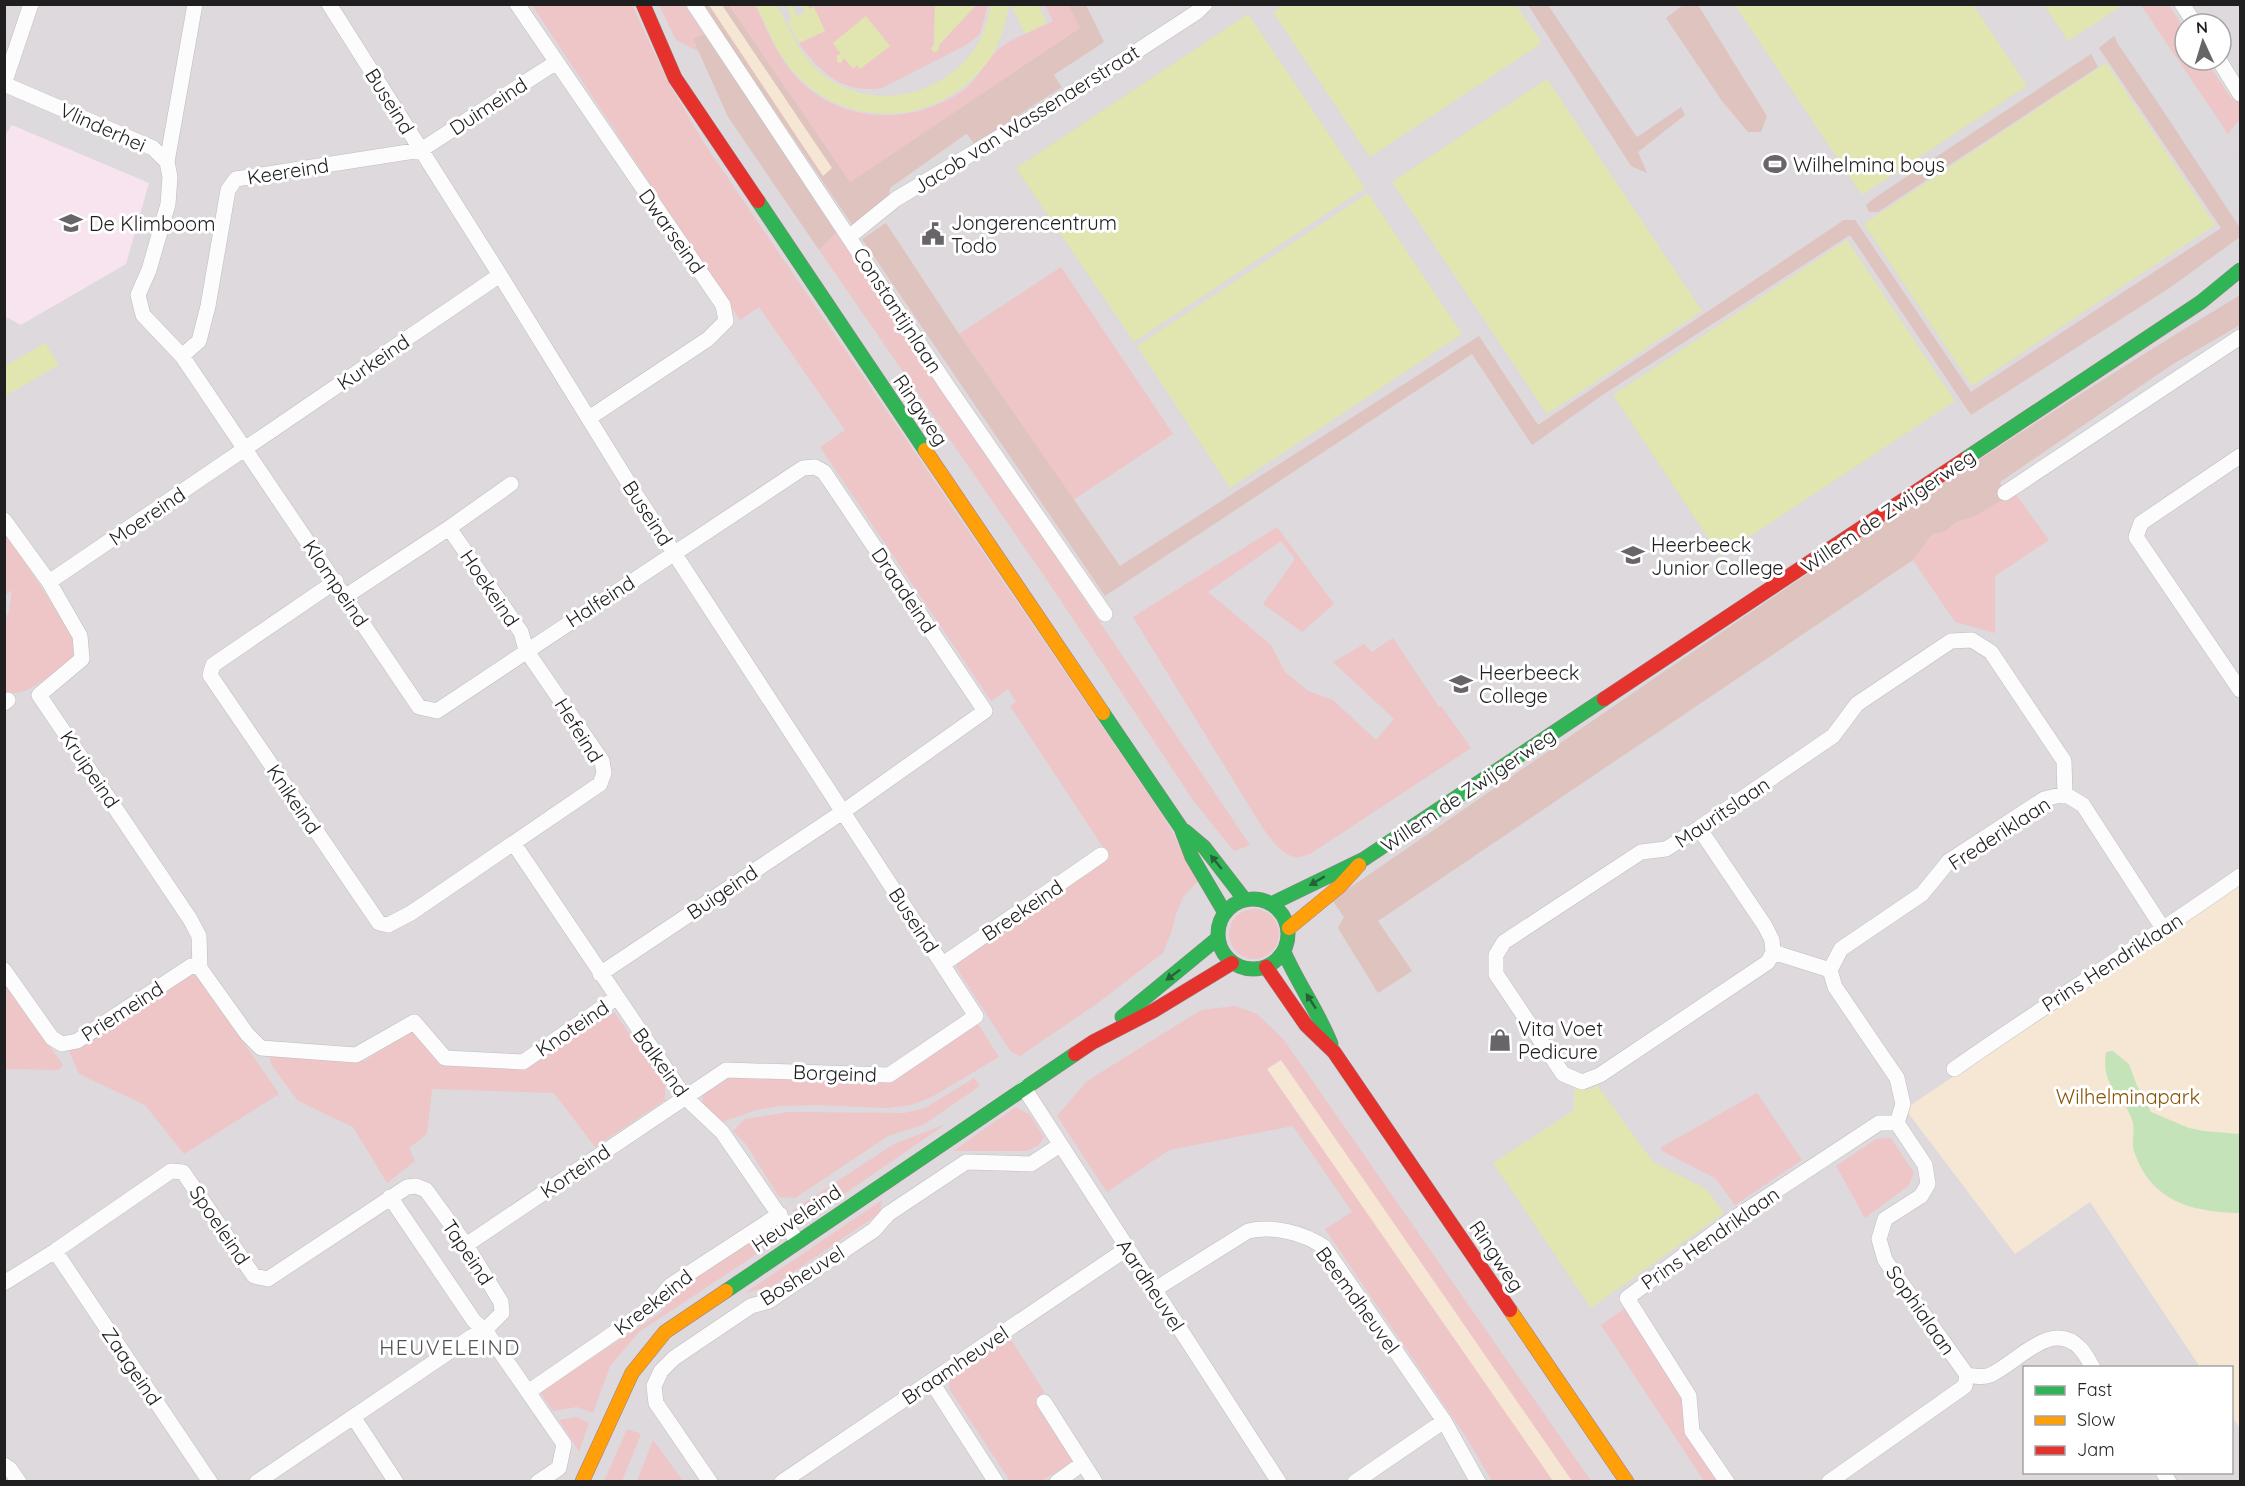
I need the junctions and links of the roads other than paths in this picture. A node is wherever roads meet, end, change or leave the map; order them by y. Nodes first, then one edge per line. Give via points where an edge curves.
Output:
1 (31, 4) edge
2 (195, 4) edge
3 (329, 4) edge
4 (517, 4) edge
5 (643, 4) edge
6 (694, 4) edge
7 (1205, 4) edge
8 (555, 63) junction
9 (2227, 72) edge
10 (4, 84) edge
11 (2241, 93) edge
12 (421, 150) junction
13 (167, 162) junction
14 (849, 237) junction
15 (2241, 270) edge
16 (500, 275) junction
17 (2241, 283) edge
18 (2201, 302) junction
19 (2241, 337) edge
20 (182, 356) junction
21 (589, 418) junction
22 (245, 449) junction
23 (2241, 456) edge
24 (511, 484) dead end
25 (2005, 493) dead end
26 (4, 520) edge
27 (449, 528) junction
28 (674, 552) junction
29 (336, 581) junction
30 (49, 582) junction
31 (346, 596) junction
32 (1105, 614) dead end
33 (526, 650) junction
34 (2239, 685) edge
35 (2065, 794) junction
36 (844, 811) junction
37 (1181, 828) junction
38 (1699, 828) junction
39 (514, 844) junction
40 (1101, 855) dead end
41 (1364, 859) junction
42 (2241, 876) edge
43 (1245, 900) junction
44 (1271, 904) junction
45 (1225, 913) junction
46 (1288, 928) junction
47 (2164, 930) junction
48 (1218, 938) junction
49 (1284, 952) junction
50 (1773, 952) junction
51 (1232, 963) junction
52 (943, 964) junction
53 (200, 968) junction
54 (1266, 968) junction
55 (4, 970) edge
56 (1830, 970) junction
57 (600, 974) junction
58 (616, 998) junction
59 (976, 1016) joint
60 (1093, 1042) junction
61 (1334, 1052) junction
62 (1954, 1069) dead end
63 (1024, 1088) junction
64 (684, 1096) junction
65 (1897, 1123) junction
66 (1060, 1145) junction
67 (407, 1187) joint
68 (390, 1197) junction
69 (780, 1214) junction
70 (797, 1241) junction
71 (466, 1245) junction
72 (1128, 1248) junction
73 (55, 1251) junction
74 (4, 1283) edge
75 (1154, 1290) junction
76 (485, 1330) junction
77 (2092, 1366) edge
78 (1967, 1375) junction
79 (931, 1381) junction
80 (528, 1392) junction
81 (1044, 1402) dead end
82 (354, 1418) junction
83 (1444, 1420) junction
84 (1083, 1463) junction
85 (4, 1465) edge
86 (19, 1482) edge
87 (210, 1482) edge
88 (257, 1482) edge
89 (396, 1482) edge
90 (538, 1482) edge
91 (582, 1482) edge
92 (710, 1482) edge
93 (782, 1482) edge
94 (996, 1482) edge
95 (1057, 1482) edge
96 (1095, 1482) edge
97 (1279, 1482) edge
98 (1354, 1482) edge
99 (1478, 1482) edge
100 (1627, 1482) edge
101 (1727, 1482) edge
102 (1829, 1482) edge

1 - 10 street, Vlinderhei
2 - 13 street
3 - 12 street, Buseind
4 - 8 street, Dwarseind
5 - 37 main road, Ringweg via 675,78
6 - 14 street, Constantijnlaan
7 - 14 street, Jacob van Wassenaerstraat via 1068,96 896,199
8 - 12 street, Duimeind
8 - 21 street, Dwarseind via 723,305 726,321 708,339
9 - 11 street
10 - 13 street, Vlinderhei via 153,148
12 - 16 street, Buseind
12 - 20 street, Keereind via 237,179 228,190 199,341
13 - 20 street, Vlinderhei via 168,204 138,295 143,315
14 - 32 street, Constantijnlaan
15 - 18 main road, Willem de Zwijgerweg
16 - 21 street, Buseind
16 - 22 street, Kurkeind
17 - 18 main road, Willem de Zwijgerweg
18 - 41 main road, Willem de Zwijgerweg
19 - 25 street
20 - 22 street, Klompeind
21 - 28 street, Buseind
22 - 29 street, Klompeind
22 - 30 street, Moereind
23 - 34 street via 2141,523 2136,537
24 - 27 street, Hoekeind
26 - 30 street
27 - 31 street, Hoekeind
27 - 33 street, Hoekeind via 521,632
28 - 33 street, Halfeind
28 - 36 street, Buseind
28 - 36 street, Draadeind via 804,468 815,467 824,472 985,711
29 - 31 street, Klompeind
29 - 39 street, Knikeind via 213,665 210,675 379,922 388,925 411,913
30 - 53 street, Kruipeind via 81,636 82,659 39,695 190,920 199,936
31 - 33 street, Klompeind via 419,707 437,711
33 - 39 street, Hefeind via 602,760 604,772 600,784
35 - 38 street, Mauritslaan via 2064,761 1990,652 1972,640 1952,642 1857,704 1833,736
35 - 47 street via 2083,805
35 - 56 street, Frederiklaan via 2044,798 1949,861 1922,894 1841,949
36 - 52 street, Buseind
36 - 57 street, Buigeind
43 -> 37 main road, Ringweg via 1204,847
37 - 45 main road, Ringweg via 1192,857
38 - 50 street via 1766,926
38 - 50 street, Mauritslaan via 1666,849 1641,852 1504,942 1496,955 1496,974 1563,1074 1581,1082 1600,1075 1749,975 1768,962
39 - 57 street, Balkeind
40 - 52 street, Breekeind
41 -> 44 main road, Willem de Zwijgerweg
41 - 46 main road, Willem de Zwijgerweg via 1340,886
42 - 47 street, Prins Hendriklaan
43 - 44 main road
43 - 45 main road
44 - 46 main road via 1284,916
45 - 48 main road
46 - 49 main road
47 - 62 street, Prins Hendriklaan
48 - 51 main road
48 -> 60 main road, Heuveleind
49 - 54 main road
61 -> 49 main road, Ringweg via 1320,1016
50 - 56 street
51 - 54 main road via 1252,970
51 - 60 main road, Heuveleind
52 - 59 street, Buseind
53 - 55 street, Priemeind via 190,966 77,1041 62,1044 52,1038
53 - 58 street, Knoteind via 261,1048 356,1055 414,1022 446,1058 523,1062
54 - 61 main road, Ringweg via 1306,1025
56 - 65 street via 1835,987 1897,1078 1903,1104
57 - 58 street, Balkeind
58 - 64 street, Balkeind
59 - 64 street, Borgeind via 889,1075 726,1070
60 - 63 main road, Heuveleind
61 - 100 main road, Ringweg
63 - 66 street, Aardheuvel
63 - 70 main road, Heuveleind
64 - 69 street, Balkeind via 722,1132
64 - 71 street, Korteind
65 - 78 street, Sophialaan via 1925,1165 1928,1184 1921,1196 1886,1219 1880,1239 1885,1260
65 - 101 street, Prins Hendriklaan via 1879,1123 1730,1221 1627,1298 1689,1396 1692,1431
66 - 72 street, Aardheuvel
66 - 92 street, Bosheuvel via 1031,1164 966,1162 888,1214 874,1230 769,1301 751,1306 667,1365 654,1386 656,1403
67 - 68 street, Spoeleind
67 - 71 street, Tapeind via 426,1190
68 - 73 street, Spoeleind via 268,1279 254,1276 183,1172 171,1171
68 - 76 street, Tapeind via 474,1321
69 - 70 street, Balkeind
69 - 80 street, Kreekeind via 671,1285 653,1306
70 - 91 main road, Heuveleind via 665,1332 632,1373
71 - 76 street, Tapeind via 501,1302 502,1313
72 - 75 street, Aardheuvel
72 - 79 street, Braamheuvel
73 - 74 street, Spoeleind
73 - 87 street, Zaageind
75 - 83 street, Beemdheuvel via 1248,1231 1261,1227 1311,1237 1324,1247
75 - 97 street, Aardheuvel
76 - 80 street, Tapeind
76 - 82 street
77 - 78 street, Sophialaan via 2079,1347 2055,1337 1989,1376
78 - 102 street via 1965,1386
79 - 93 street, Braamheuvel
79 - 94 street
80 - 90 street, Tapeind via 564,1444 559,1468
81 - 84 street
82 - 88 street
82 - 89 street
83 - 98 street
83 - 99 street, Beemdheuvel
84 - 95 street
84 - 96 street
85 - 86 street

